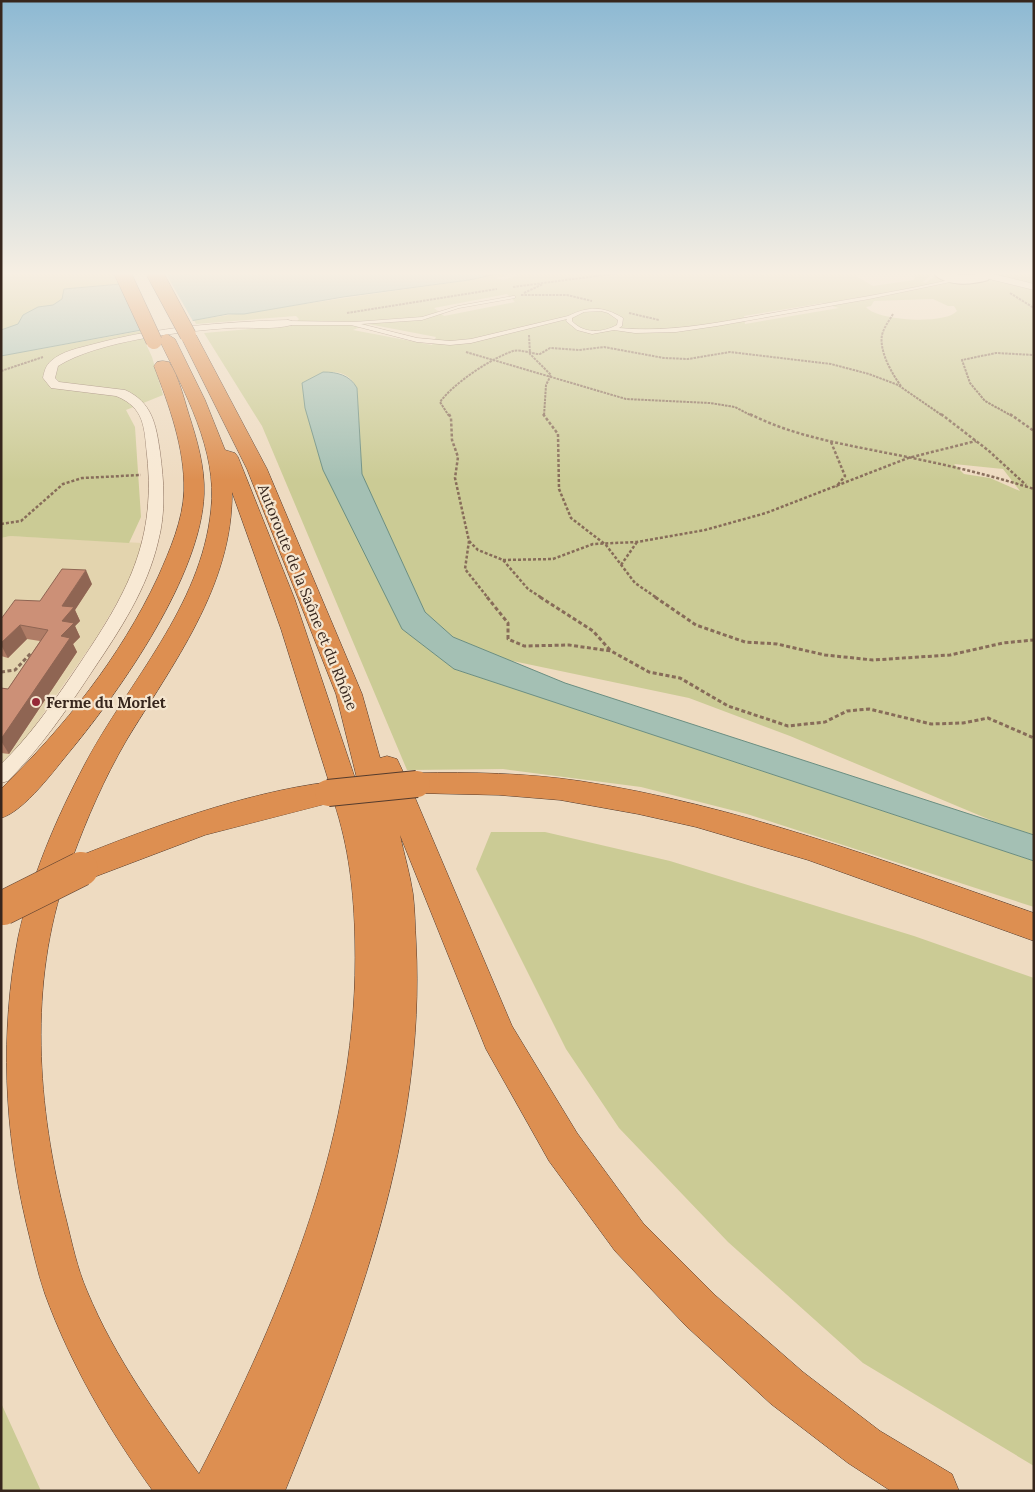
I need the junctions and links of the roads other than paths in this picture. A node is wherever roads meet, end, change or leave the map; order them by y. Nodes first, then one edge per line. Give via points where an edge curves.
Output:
1 (126, 342) edge
2 (191, 342) edge
3 (435, 342) edge
4 (464, 342) edge
5 (160, 344) junction
6 (67, 356) joint
7 (215, 451) junction
8 (217, 541) junction
9 (349, 694) junction
10 (1, 776) edge
11 (1, 807) edge
12 (2, 908) edge
13 (1034, 927) edge
14 (170, 1476) edge
15 (216, 1491) edge
16 (261, 1491) edge
17 (935, 1491) edge

1 - 6 street
2 - 9 highway, Autoroute de la Saône et du Rhône, bridge via 257,469
3 - 4 lane
5 - 7 highway via 192,390
5 - 8 highway via 203,445 210,531
5 - 11 highway via 192,473 194,490 187,534 164,590 110,683 71,733
6 - 10 street via 54,364 49,374 48,378 56,385 121,394 141,405 146,416 157,477 150,545 141,576 123,612 34,742
7 - 8 highway via 222,505
7 - 15 highway via 228,457 282,595 361,842 370,910 373,987 364,1073 348,1155 321,1248 272,1379
8 - 14 highway via 195,602 98,766 73,816 36,919 22,1034 23,1090 30,1157 69,1302 104,1373
9 - 16 highway, Autoroute de la Saône et du Rhône via 383,822 398,894 399,1019 393,1081 367,1204 344,1280 317,1357
9 - 17 highway via 367,719 499,1037 563,1148 612,1215 701,1311 787,1388 864,1446
12 - 13 highway, bridge via 81,868 147,841 214,818 285,801 417,784 518,785 579,792 665,808 766,835

